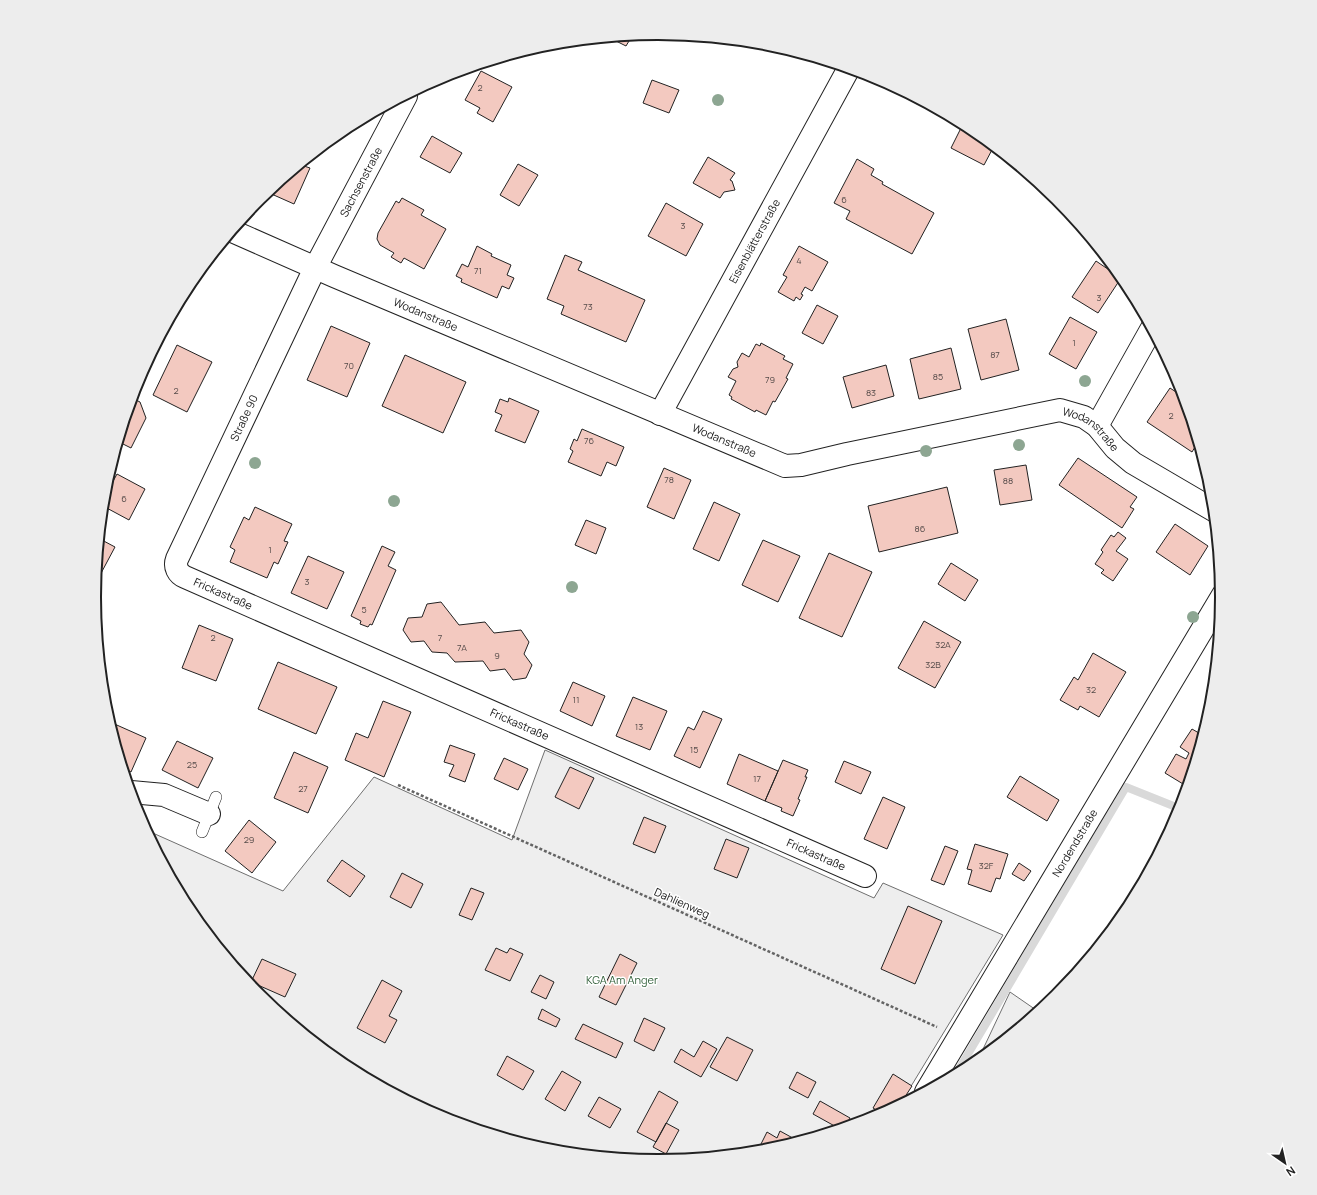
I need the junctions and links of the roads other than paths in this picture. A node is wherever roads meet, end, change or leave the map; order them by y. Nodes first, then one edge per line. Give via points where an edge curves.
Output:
1 (846, 73) edge
2 (403, 102) edge
3 (237, 233) edge
4 (315, 268) junction
5 (1149, 333) edge
6 (660, 414) junction
7 (1097, 426) junction
8 (1208, 507) edge
9 (177, 569) joint
10 (1216, 607) edge
11 (136, 792) edge
12 (209, 814) dead end
13 (865, 876) dead end
14 (931, 1083) edge

1 - 6 street, Eisenblätterstraße
2 - 4 street, Sachsenstraße
3 - 4 street, Wodanstraße
4 - 6 street, Wodanstraße
4 - 9 street, Straße 90 via 177,559
5 - 7 street
6 - 7 street, Wodanstraße via 785,466 801,465 1060,410 1084,417
7 - 8 street, Wodanstraße via 1115,448 1133,463
9 - 13 street, Frickastraße via 182,576
10 - 14 street, Nordendstraße
11 - 12 street via 164,795

